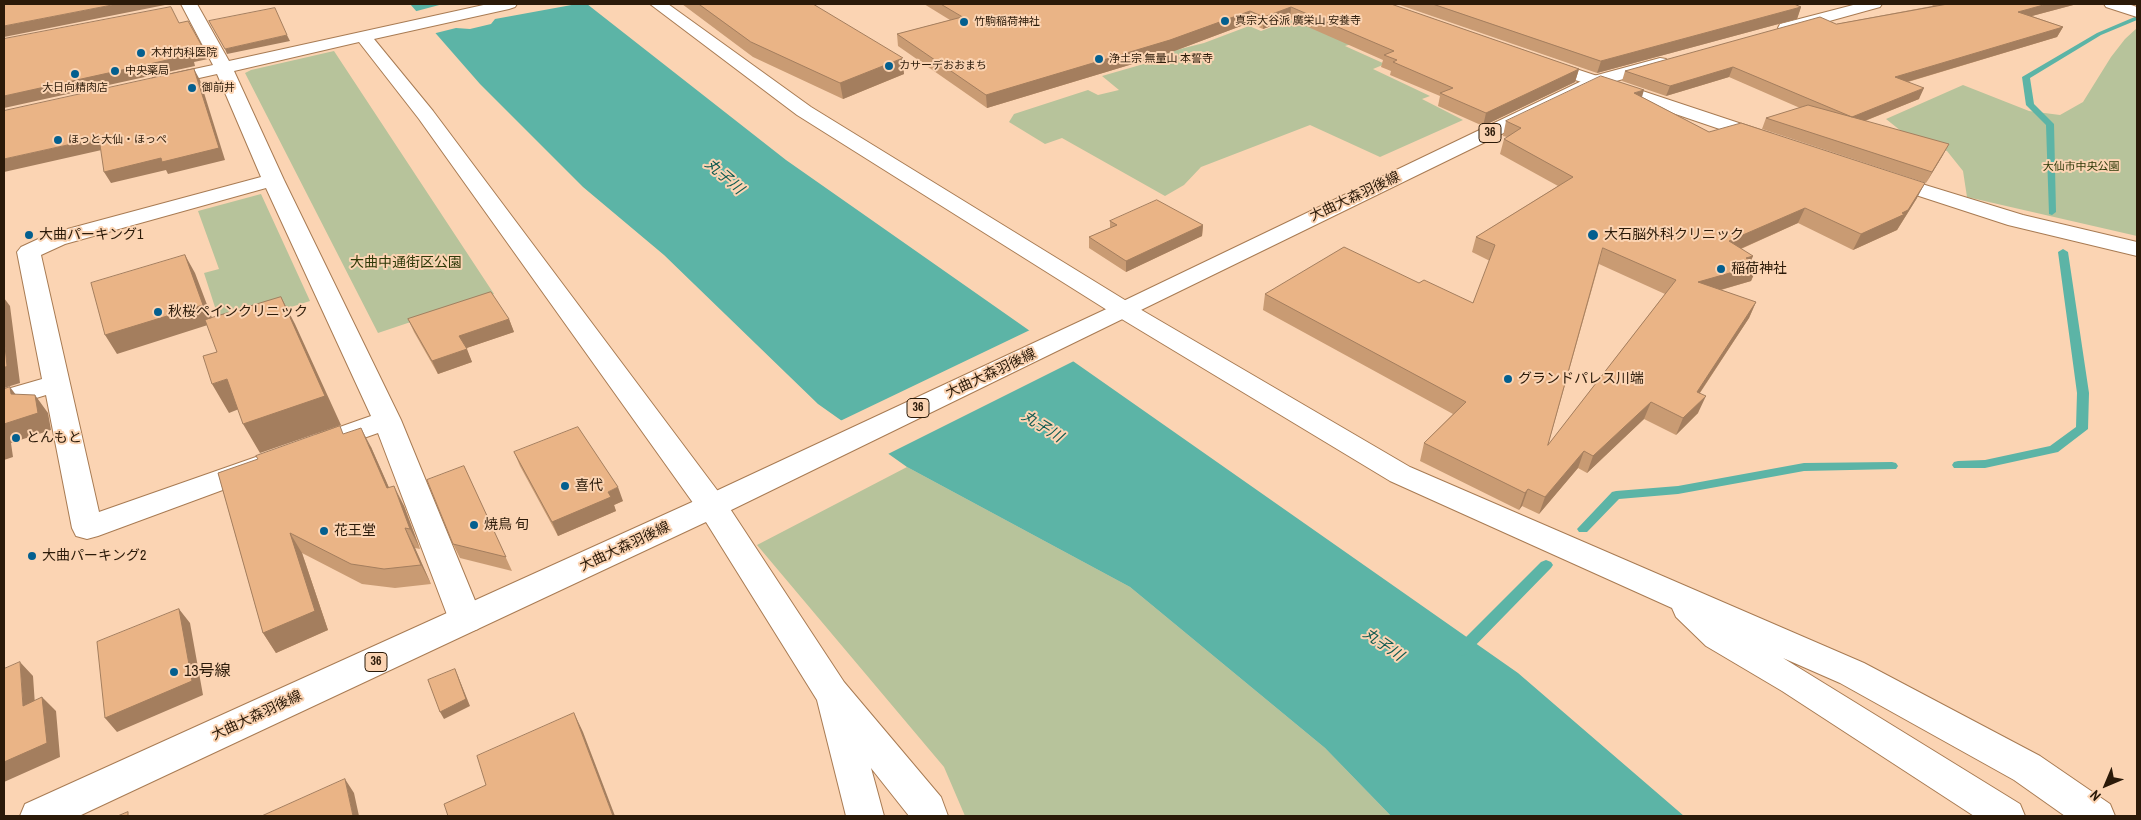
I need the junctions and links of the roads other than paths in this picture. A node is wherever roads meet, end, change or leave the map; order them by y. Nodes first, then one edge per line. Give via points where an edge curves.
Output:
1 (509, 4) edge
2 (658, 4) edge
3 (1874, 4) edge
4 (2112, 4) edge
5 (190, 5) edge
6 (172, 11) edge
7 (2137, 12) edge
8 (1770, 33) edge
9 (369, 35) junction
10 (1526, 57) edge
11 (1676, 59) edge
12 (223, 67) junction
13 (1596, 81) junction
14 (138, 86) edge
15 (1785, 145) edge
16 (1869, 174) edge
17 (273, 180) junction
18 (2137, 249) edge
19 (1124, 310) junction
20 (58, 383) junction
21 (4, 399) edge
22 (387, 420) junction
23 (712, 506) junction
24 (1674, 595) junction
25 (466, 620) junction
26 (831, 692) junction
27 (39, 816) edge
28 (865, 816) edge
29 (929, 816) edge
30 (2006, 816) edge
31 (2096, 816) edge

1 - 9 street
2 - 19 street via 804,111
3 - 8 street
4 - 7 street
5 - 6 street
5 - 12 street
9 - 12 street
9 - 23 street
10 - 13 street
11 - 13 street, 大曲大森羽後線 / 36
12 - 14 street
12 - 17 street
13 - 15 street
13 - 19 street, 大曲大森羽後線 / 36
16 - 18 street via 2016,220
17 - 20 street via 57,239 29,252
17 - 22 street
19 - 23 street, 大曲大森羽後線 / 36
19 - 24 street via 1400,474
20 - 21 street
20 - 22 street via 87,528
22 - 25 street
23 - 25 street, 大曲大森羽後線 / 36
23 - 26 street
24 - 30 street via 1718,637
24 - 31 street via 1852,673 2027,768
25 - 27 street, 大曲大森羽後線 / 36
26 - 28 street
26 - 29 street via 927,809

